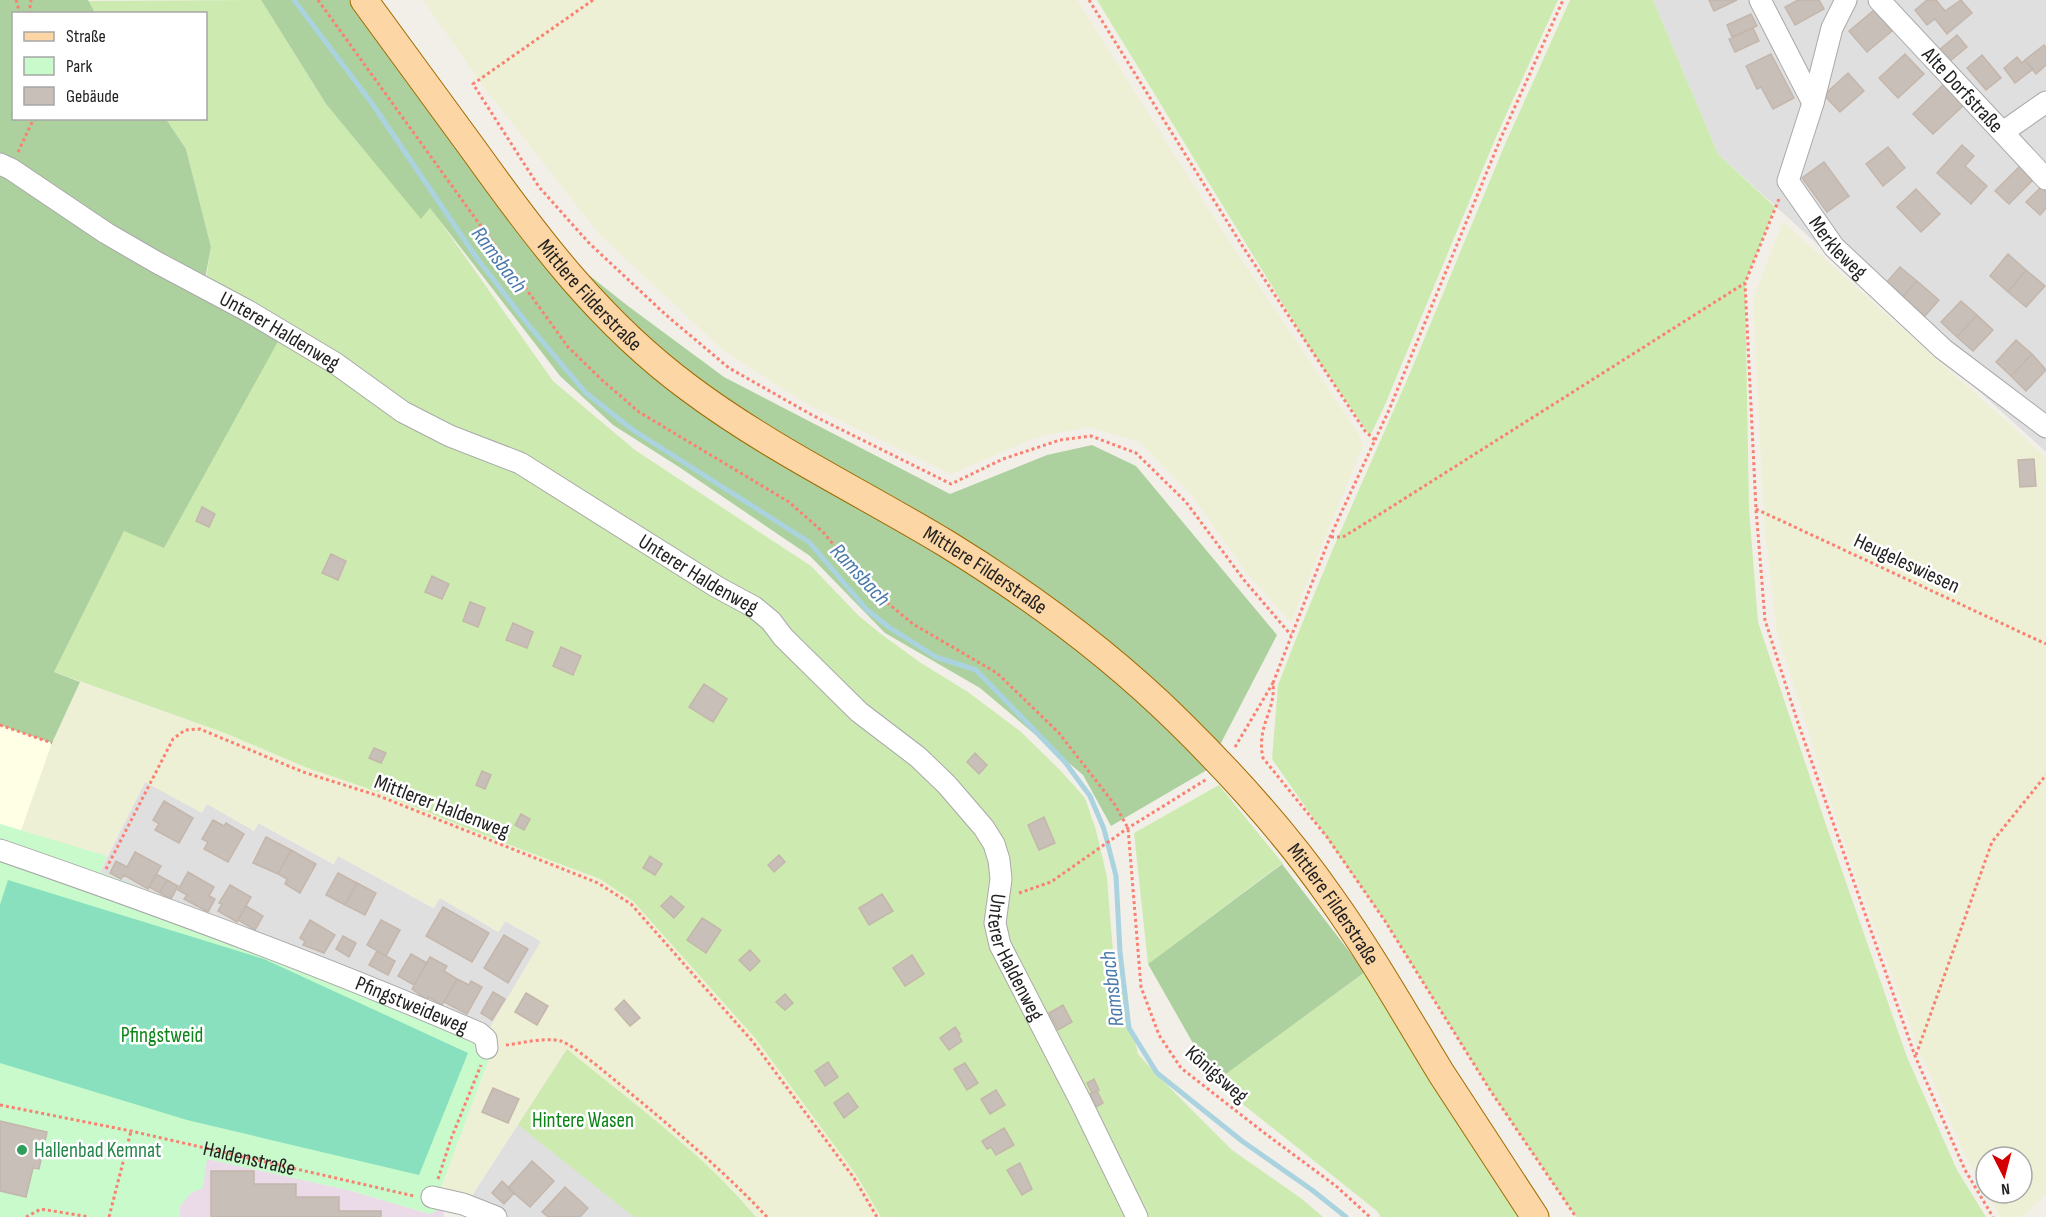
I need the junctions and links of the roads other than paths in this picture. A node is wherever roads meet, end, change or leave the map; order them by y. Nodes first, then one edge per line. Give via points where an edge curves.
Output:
1 (364, 0) edge
2 (1760, 0) edge
3 (1846, 0) edge
4 (1879, 0) edge
5 (2046, 102) edge
6 (1813, 103) junction
7 (2003, 132) junction
8 (5, 166) edge
9 (2046, 179) edge
10 (2046, 427) edge
11 (0, 850) edge
12 (488, 1048) road end
13 (432, 1197) road end
14 (496, 1217) edge
15 (1137, 1217) edge
16 (1536, 1217) edge

1 - 16 main road, Mittlere Filderstraße via 552,257 635,345 748,428 946,544 1056,618 1130,676 1222,766 1330,897
2 - 6 street
3 - 6 street via 1832,28
4 - 7 street, Alte Dorfstraße
5 - 7 street
6 - 10 street, Merkleweg via 1788,181 1834,247 1943,349
7 - 9 street, Alte Dorfstraße
8 - 15 street, Unterer Haldenweg via 106,233 336,363 403,412 450,436 520,463 771,621 860,712 947,785 994,844 1001,879 995,923 1000,945
11 - 12 street, Pfingstweideweg via 264,945 463,1026 483,1036
13 - 14 street

